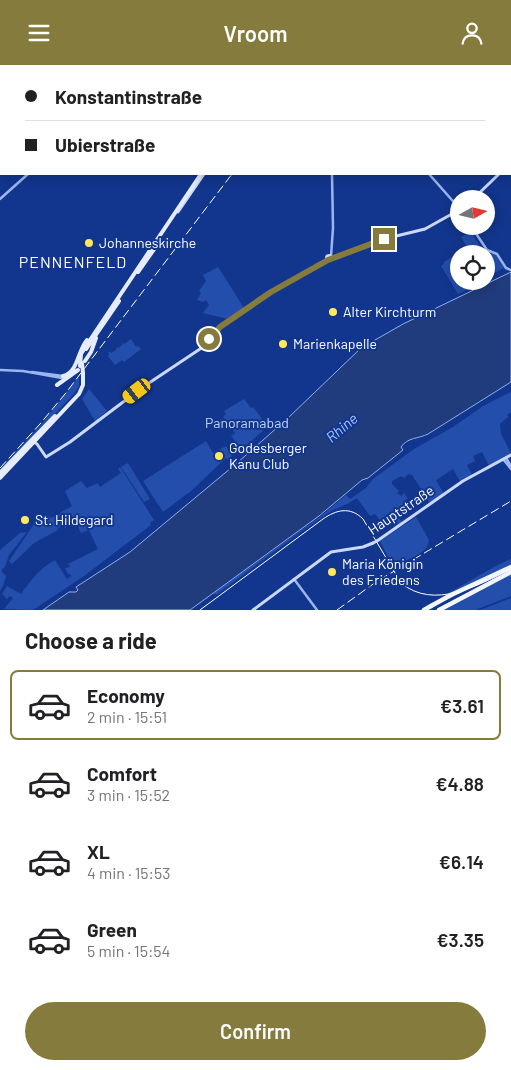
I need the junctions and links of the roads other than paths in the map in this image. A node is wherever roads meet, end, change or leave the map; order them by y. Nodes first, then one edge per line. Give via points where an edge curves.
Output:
1 (27, 175) edge
2 (201, 175) edge
3 (332, 175) edge
4 (430, 175) edge
5 (497, 175) edge
6 (482, 190) edge
7 (450, 198) edge
8 (0, 199) edge
9 (178, 210) junction
10 (450, 214) edge
11 (477, 235) edge
12 (330, 258) junction
13 (511, 270) edge
14 (102, 321) junction
15 (81, 365) junction
16 (0, 371) edge
17 (63, 377) junction
18 (57, 385) dead end
19 (34, 440) junction
20 (43, 452) junction
21 (52, 453) junction
22 (511, 455) edge
23 (505, 458) junction
24 (497, 463) junction
25 (506, 464) junction
26 (511, 467) edge
27 (0, 473) edge
28 (0, 478) edge
29 (511, 567) edge
30 (511, 573) edge
31 (294, 579) junction
32 (253, 610) edge
33 (317, 610) edge
34 (424, 610) edge
35 (439, 610) edge

1 - 8 street
2 - 9 main road
3 - 12 street via 334,228
4 - 7 street
5 - 6 main road
9 - 14 main road
9 - 15 main road via 85,352
10 - 12 main road via 425,229
11 - 13 street via 487,250 497,254
12 - 21 main road via 271,292 220,327 200,349
14 - 15 main road via 83,350
14 - 17 main road via 82,347 73,370
15 - 17 main road via 72,376
15 - 19 main road, bridge via 83,385 79,394
16 - 17 street
17 - 18 main road
19 - 20 main road
19 - 27 main road
19 - 28 main road
20 - 21 main road
20 - 21 main road via 46,457
22 - 23 main road, Hauptstraße
23 - 24 main road, Hauptstraße
23 - 25 street
23 - 26 street
24 - 25 street
24 - 31 main road, Hauptstraße via 463,481 375,542 360,548 334,551
25 - 26 street
29 - 34 highway, bridge
30 - 35 highway
31 - 32 main road, Hauptstraße
31 - 33 street

